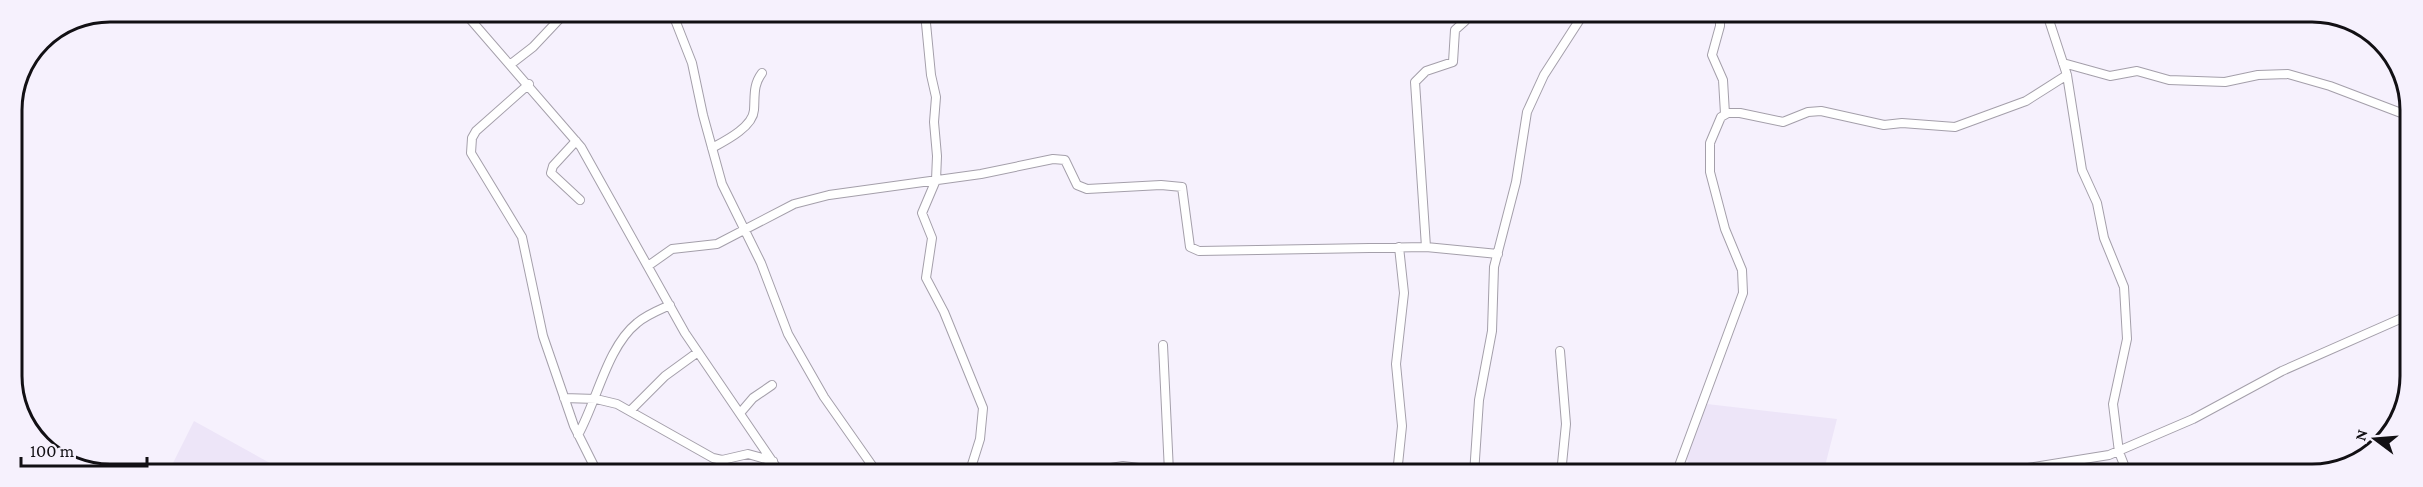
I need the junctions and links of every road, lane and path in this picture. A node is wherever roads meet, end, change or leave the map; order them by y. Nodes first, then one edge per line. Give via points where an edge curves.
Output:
1 (473, 22) edge
2 (558, 22) edge
3 (676, 22) edge
4 (926, 22) edge
5 (1465, 22) edge
6 (1578, 22) edge
7 (1720, 22) edge
8 (2050, 22) edge
9 (2063, 63) junction
10 (511, 64) junction
11 (762, 73) dead end
12 (2067, 75) junction
13 (529, 84) junction
14 (2400, 113) edge
15 (1725, 114) junction
16 (576, 141) junction
17 (712, 148) junction
18 (936, 180) junction
19 (580, 200) dead end
20 (745, 231) junction
21 (1399, 247) junction
22 (1426, 247) junction
23 (1498, 254) junction
24 (648, 266) junction
25 (670, 305) junction
26 (2400, 319) edge
27 (1163, 345) dead end
28 (1560, 351) dead end
29 (698, 352) junction
30 (772, 385) dead end
31 (564, 399) junction
32 (596, 399) junction
33 (631, 410) junction
34 (741, 412) junction
35 (578, 435) junction
36 (2119, 452) junction
37 (773, 461) junction
38 (593, 464) edge
39 (775, 464) edge
40 (871, 464) edge
41 (972, 464) edge
42 (1168, 464) edge
43 (1398, 464) edge
44 (1475, 464) edge
45 (1562, 464) edge
46 (1680, 464) edge
47 (2062, 464) edge
48 (2124, 464) edge

1 - 10 street
2 - 10 street
3 - 17 street via 692,63
4 - 18 street via 936,97
5 - 22 street via 1455,30 1454,62 1426,71 1415,82
6 - 23 street via 1544,75 1527,112 1518,172
7 - 15 street via 1712,55 1723,80
8 - 9 street
9 - 12 street
9 - 14 street via 2110,76 2137,71 2169,80 2225,82 2288,74
10 - 13 street
11 - 17 street via 754,88 751,119
12 - 15 street via 2019,104 1955,127 1884,124 1821,111 1783,122 1753,114
12 - 36 street via 2080,165 2097,202 2104,238 2125,293 2127,339 2113,404
13 - 16 street
13 - 31 street via 476,131 471,153 522,237 543,336
15 - 46 street via 1710,143 1710,172 1725,229 1743,270 1743,293
16 - 19 street via 551,173
16 - 24 street
17 - 20 street via 722,184
18 - 20 street via 801,202
18 - 21 street via 1065,160 1077,185 1087,189 1182,187 1190,247 1199,251
18 - 41 street via 922,213 932,238 926,278 983,408
20 - 24 street via 710,246 672,249
20 - 40 street via 788,334 828,403
21 - 22 street
21 - 43 street via 1404,293 1396,364 1402,426
22 - 23 street
23 - 44 street
24 - 25 street
25 - 29 street
25 - 32 street via 626,333
26 - 36 street
27 - 42 street
28 - 45 street via 1566,424
29 - 33 street
29 - 34 street
30 - 34 street
31 - 32 street
31 - 35 street
32 - 33 street
32 - 35 street
33 - 37 street via 713,458 748,454
34 - 37 street
35 - 38 street
36 - 47 street
36 - 48 street
37 - 39 street

